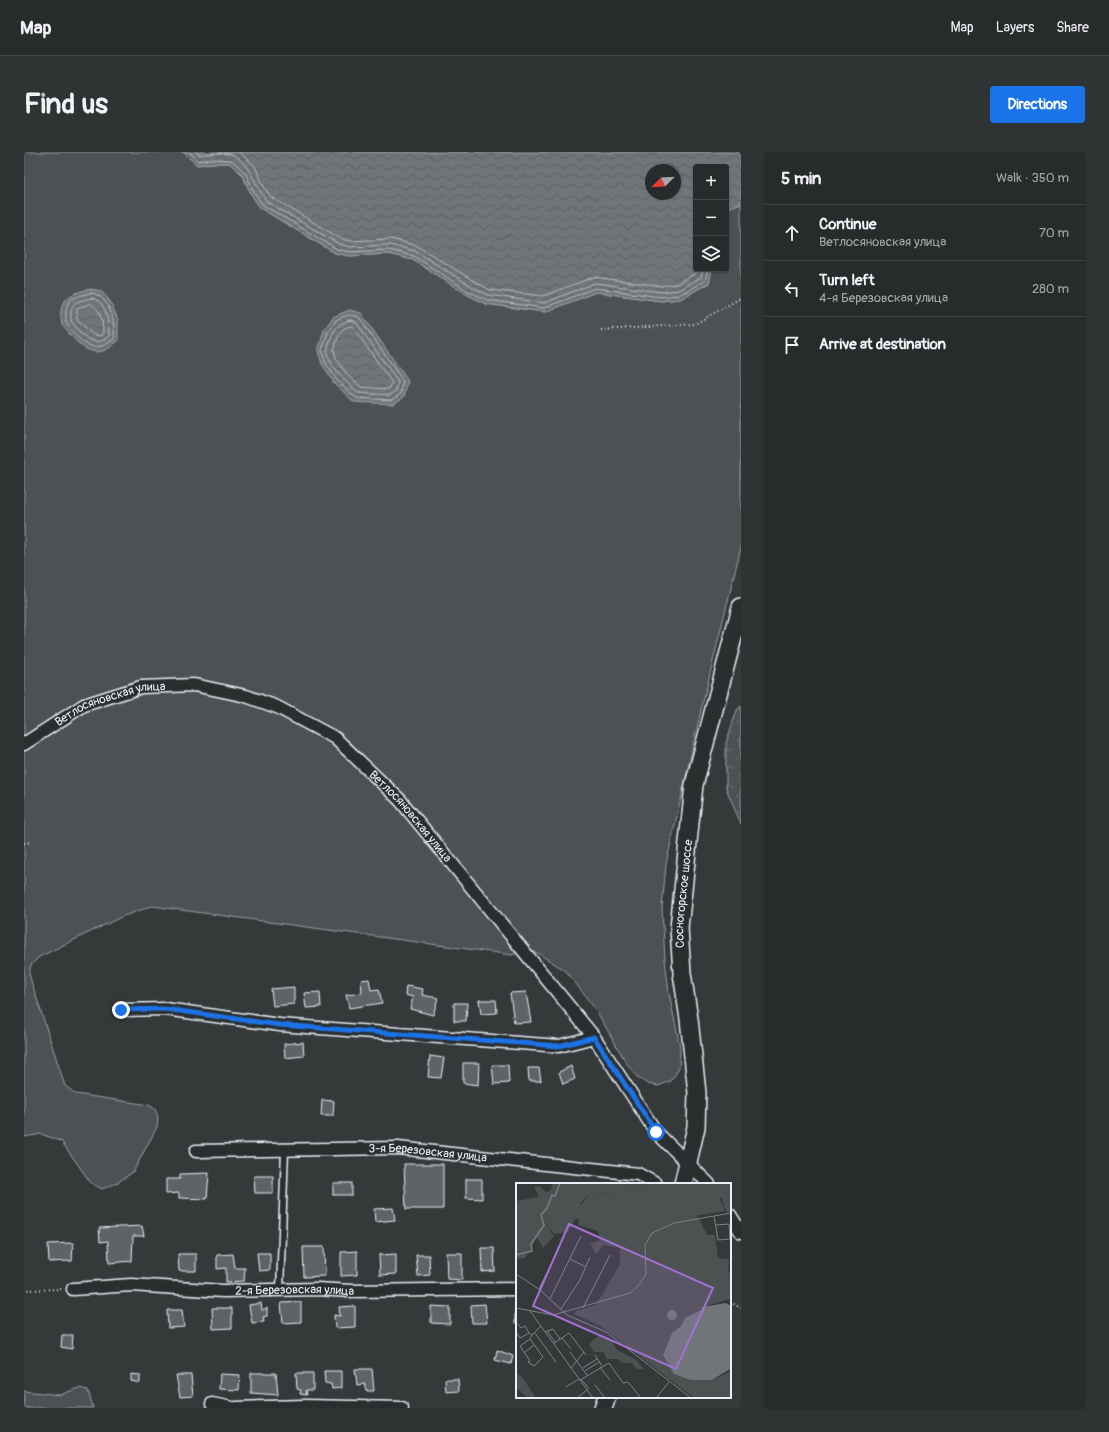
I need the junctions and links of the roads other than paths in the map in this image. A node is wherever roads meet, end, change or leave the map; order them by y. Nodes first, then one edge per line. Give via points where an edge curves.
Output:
1 (741, 607) edge
2 (24, 744) edge
3 (121, 1010) dead end
4 (594, 1037) junction
5 (285, 1150) junction
6 (196, 1151) dead end
7 (688, 1164) junction
8 (654, 1183) edge
9 (683, 1183) edge
10 (708, 1183) edge
11 (731, 1217) edge
12 (741, 1232) edge
13 (73, 1289) road end
14 (516, 1289) edge
15 (280, 1290) junction
16 (607, 1398) edge
17 (212, 1404) dead end
18 (232, 1408) edge
19 (236, 1408) edge
20 (402, 1408) edge
21 (603, 1408) edge

1 - 7 main road, Сосногорское шоссе via 694,785 679,928 697,1092 696,1127
2 - 4 street, Ветлосяновская улица via 84,705 141,687 194,684 246,696 277,707 335,738 400,800
3 - 4 street via 165,1009 280,1025 559,1046
4 - 7 street, Ветлосяновская улица via 656,1132
5 - 6 street, 3-я Березовская улица
5 - 8 street, 3-я Березовская улица via 398,1148 638,1174
5 - 15 lane
7 - 9 main road, Сосногорское шоссе
7 - 10 street, Ветлосяновская улица
11 - 12 street
13 - 15 street, 2-я Березовская улица via 131,1285 224,1291
14 - 15 street, 2-я Березовская улица
16 - 21 main road
17 - 18 street
19 - 20 street

